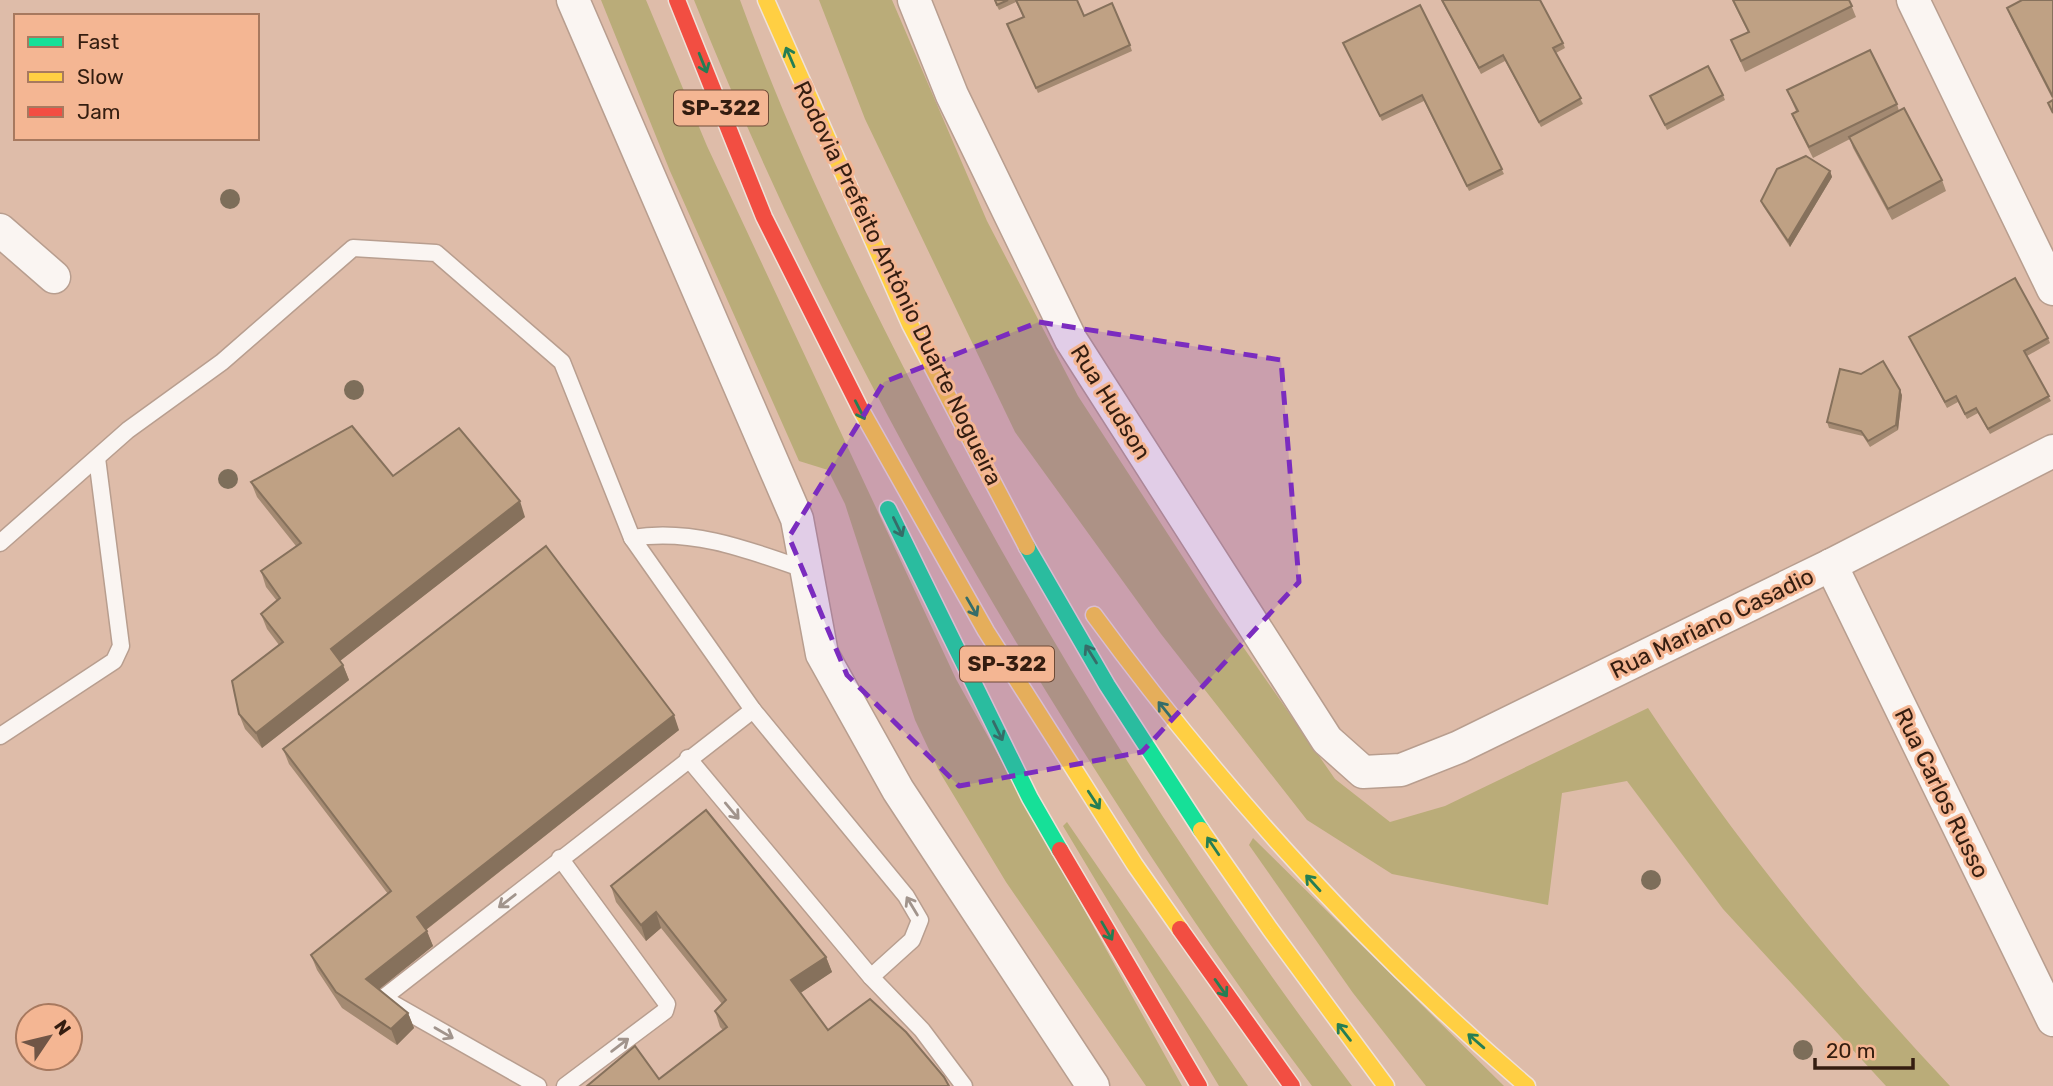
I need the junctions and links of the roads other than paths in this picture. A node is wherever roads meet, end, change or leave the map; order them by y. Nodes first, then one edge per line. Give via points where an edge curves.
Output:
1 (573, 0) edge
2 (677, 0) edge
3 (766, 0) edge
4 (914, 0) edge
5 (1913, 0) edge
6 (764, 217) junction
7 (0, 230) edge
8 (54, 278) dead end
9 (2053, 289) edge
10 (963, 430) junction
11 (855, 433) dead end
12 (2053, 451) edge
13 (97, 458) junction
14 (882, 496) dead end
15 (632, 538) junction
16 (0, 543) edge
17 (1044, 544) dead end
18 (1831, 565) junction
19 (806, 570) junction
20 (1084, 601) dead end
21 (753, 710) junction
22 (0, 736) edge
23 (688, 758) junction
24 (1363, 772) joint
25 (560, 859) junction
26 (871, 977) junction
27 (2053, 1020) edge
28 (538, 1086) edge
29 (565, 1086) edge
30 (964, 1086) edge
31 (1091, 1086) edge
32 (1199, 1086) edge
33 (1292, 1086) edge
34 (1386, 1086) edge
35 (1527, 1086) edge

1 - 19 street via 797,519
2 -> 6 highway, SP-322
10 -> 3 highway, Rodovia Prefeito Antônio Duarte Nogueira / SP-322 via 836,164
4 - 24 street, Rua Hudson via 952,95 1071,340 1327,740
5 - 9 street
6 - 11 highway
6 -> 33 highway, SP-322 via 873,434 986,631 1135,864
7 - 8 street
10 - 17 highway
34 -> 10 highway, Rodovia Prefeito Antônio Duarte Nogueira / SP-322 via 1322,1004 1212,846 1077,632
12 - 18 street, Rua Mariano Casadio
13 - 15 lane via 222,362 353,248 436,253 562,362
13 - 16 lane
13 - 22 lane via 121,646 114,661
14 -> 32 highway via 1030,798
15 - 19 lane via 660,533 720,541
15 - 21 lane
18 - 24 street, Rua Mariano Casadio via 1459,747 1401,770
18 - 27 street, Rua Carlos Russo
19 - 31 street via 822,654 898,790
35 -> 20 highway via 1425,997 1261,826 1141,680
21 - 23 lane
26 -> 21 lane via 912,940 920,920
23 - 25 lane
23 -> 26 lane
25 -> 28 lane via 383,998
29 -> 25 lane via 665,1011 667,1003
26 - 30 lane via 922,1030

